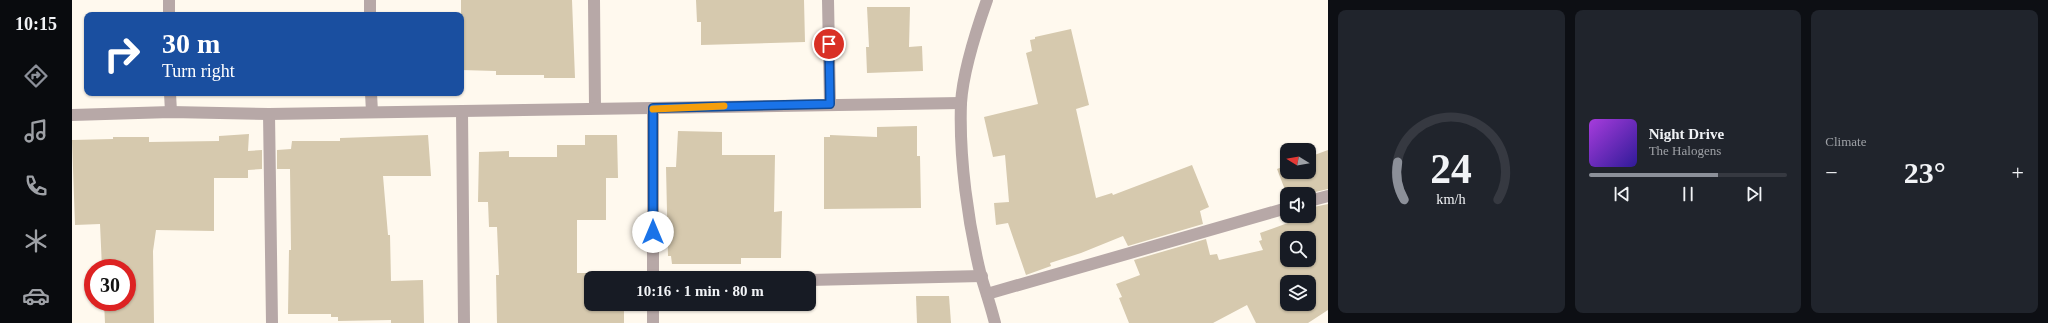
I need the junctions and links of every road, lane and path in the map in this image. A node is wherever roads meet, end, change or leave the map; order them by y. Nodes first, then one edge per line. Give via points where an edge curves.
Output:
1 (169, 0) edge
2 (370, 0) edge
3 (594, 0) edge
4 (828, 0) edge
5 (987, 0) edge
6 (169, 12) edge
7 (370, 12) edge
8 (170, 96) edge
9 (371, 96) edge
10 (961, 102) junction
11 (830, 104) junction
12 (596, 107) junction
13 (653, 108) junction
14 (171, 112) junction
15 (372, 112) junction
16 (462, 112) junction
17 (269, 114) junction
18 (72, 115) edge
19 (1328, 196) edge
20 (1316, 199) edge
21 (1280, 210) edge
22 (653, 271) edge
23 (982, 276) junction
24 (816, 280) edge
25 (987, 294) junction
26 (653, 311) edge
27 (272, 323) edge
28 (464, 323) edge
29 (652, 323) edge
30 (994, 323) edge

1 - 6 street
2 - 7 street
3 - 12 street
4 - 11 street
5 - 10 street via 975,34
8 - 14 street
9 - 15 street
10 - 11 street
10 - 23 street via 964,167 971,225
11 - 13 street
12 - 13 street
12 - 16 street
13 - 22 street
14 - 17 street
14 - 18 street
15 - 16 street
15 - 17 street
16 - 28 street
17 - 27 street
19 - 20 street
21 - 25 street
23 - 24 street
23 - 25 street
25 - 30 street
26 - 29 street

